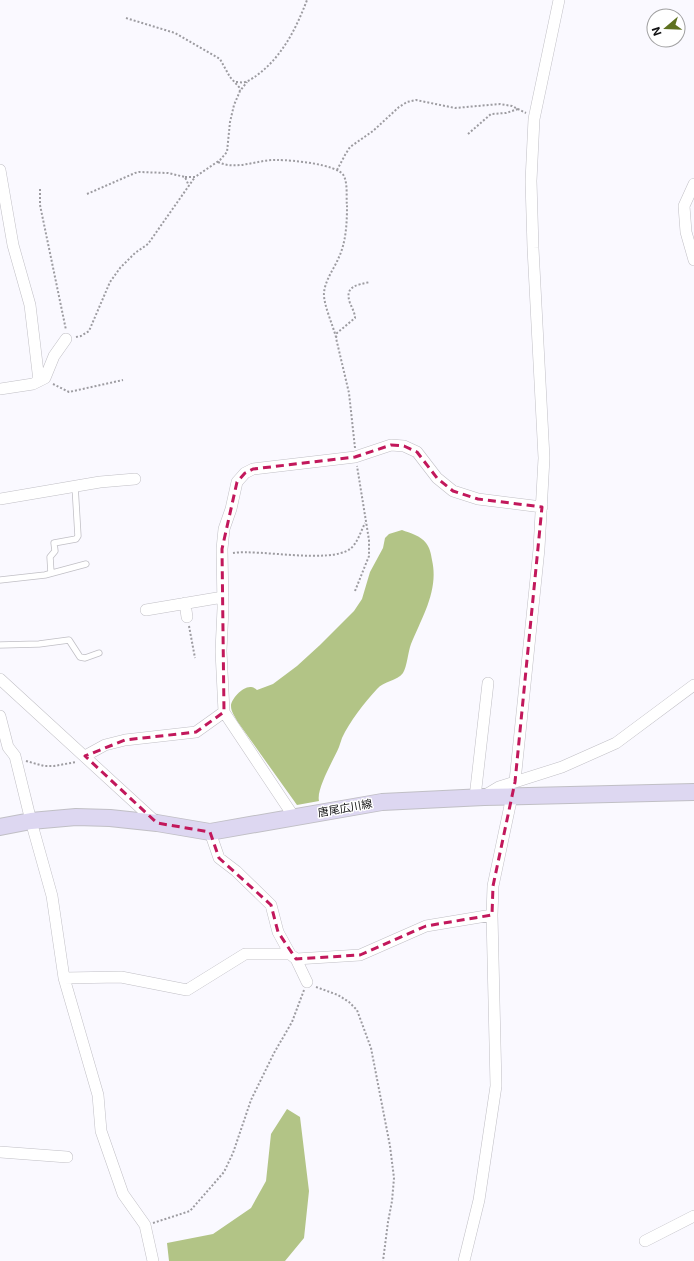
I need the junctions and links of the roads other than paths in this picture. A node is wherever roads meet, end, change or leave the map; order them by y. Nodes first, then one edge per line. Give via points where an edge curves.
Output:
1 (559, 0) edge
2 (0, 170) edge
3 (694, 184) edge
4 (694, 260) edge
5 (66, 339) road end
6 (41, 380) junction
7 (0, 390) edge
8 (136, 479) dead end
9 (75, 486) junction
10 (0, 499) edge
11 (542, 506) junction
12 (86, 564) dead end
13 (51, 573) junction
14 (0, 580) edge
15 (223, 597) junction
16 (185, 603) junction
17 (146, 610) dead end
18 (187, 617) road end
19 (0, 645) edge
20 (99, 653) dead end
21 (0, 679) edge
22 (488, 683) dead end
23 (694, 685) edge
24 (224, 712) junction
25 (0, 716) edge
26 (4, 748) edge
27 (87, 758) junction
28 (514, 789) junction
29 (694, 792) edge
30 (479, 797) junction
31 (294, 817) junction
32 (31, 821) junction
33 (157, 822) junction
34 (0, 827) edge
35 (210, 832) junction
36 (492, 915) junction
37 (293, 957) junction
38 (64, 978) junction
39 (308, 982) road end
40 (0, 1152) edge
41 (67, 1157) dead end
42 (694, 1216) edge
43 (645, 1241) dead end
44 (153, 1261) edge
45 (464, 1261) edge

1 - 11 street via 534,116 531,188 544,458
2 - 6 street via 13,245 30,305
3 - 4 street via 684,206 686,232
5 - 6 street via 54,356 45,378
6 - 7 street
8 - 9 street
9 - 10 street
9 - 13 lane via 78,536 76,539 54,543 55,551 50,557
11 - 15 street via 478,499 453,491 437,478 417,452 404,446 391,445 355,457 252,469 236,482 224,529
11 - 28 street
12 - 13 lane
13 - 14 lane
15 - 16 street
15 - 24 street
16 - 17 street
16 - 18 street
19 - 20 lane via 69,640 80,657 85,658
21 - 27 street
22 - 30 street
23 - 28 street via 616,743
24 - 27 street via 196,732 125,740 105,745
24 - 31 street
25 - 26 street
26 - 32 street via 15,756
27 - 33 street
28 - 29 main road, 唐尾広川線
28 - 30 main road, 唐尾広川線
28 - 36 street via 493,886
30 - 31 main road, 唐尾広川線 via 382,802
31 - 35 main road, 唐尾広川線
32 - 33 main road, 唐尾広川線 via 76,817
32 - 34 main road, 唐尾広川線
32 - 38 street via 52,896
33 - 35 main road, 唐尾広川線
35 - 37 street via 219,858 236,870 271,905 278,932
36 - 37 street via 426,926 360,955
36 - 45 street via 496,1086 478,1200
37 - 38 street via 245,954 187,990 121,977
37 - 39 street
38 - 44 street via 91,1065 98,1095 101,1131 123,1194 145,1225
40 - 41 street
42 - 43 street

